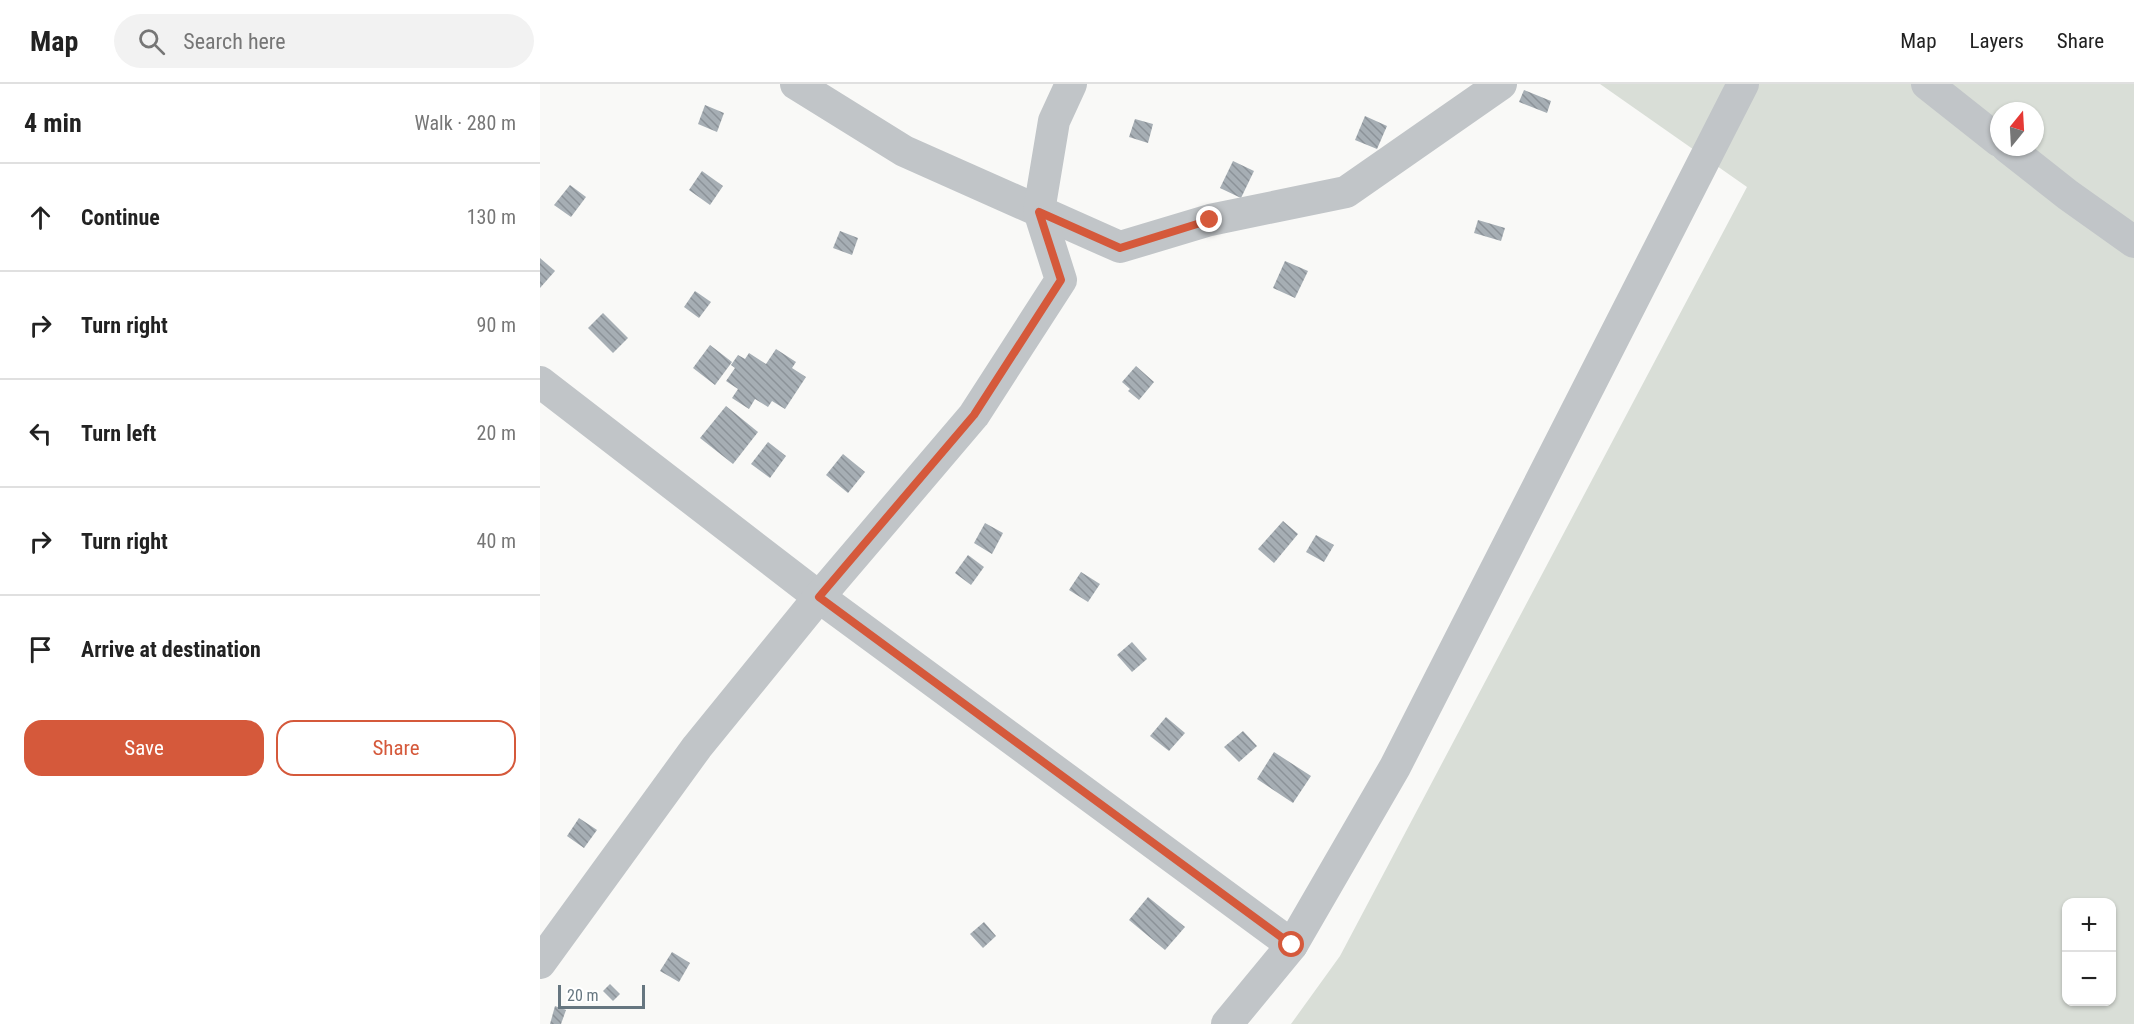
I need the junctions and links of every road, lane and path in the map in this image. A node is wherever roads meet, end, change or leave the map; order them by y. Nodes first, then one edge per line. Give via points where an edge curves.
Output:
1 (796, 84) edge
2 (1071, 84) edge
3 (1501, 84) edge
4 (1743, 84) edge
5 (1927, 84) edge
6 (1990, 134) edge
7 (2018, 156) edge
8 (1039, 212) junction
9 (2134, 242) edge
10 (540, 382) edge
11 (819, 597) junction
12 (1292, 945) junction
13 (540, 963) edge
14 (1227, 1024) edge

1 - 8 street via 904,151
2 - 8 street via 1054,121
3 - 8 street via 1346,192 1210,220 1120,248
4 - 12 street via 1395,766
5 - 6 street
7 - 9 street
8 - 11 street via 1061,280 974,415
10 - 11 street
11 - 12 street
11 - 13 street via 697,747
12 - 14 street

